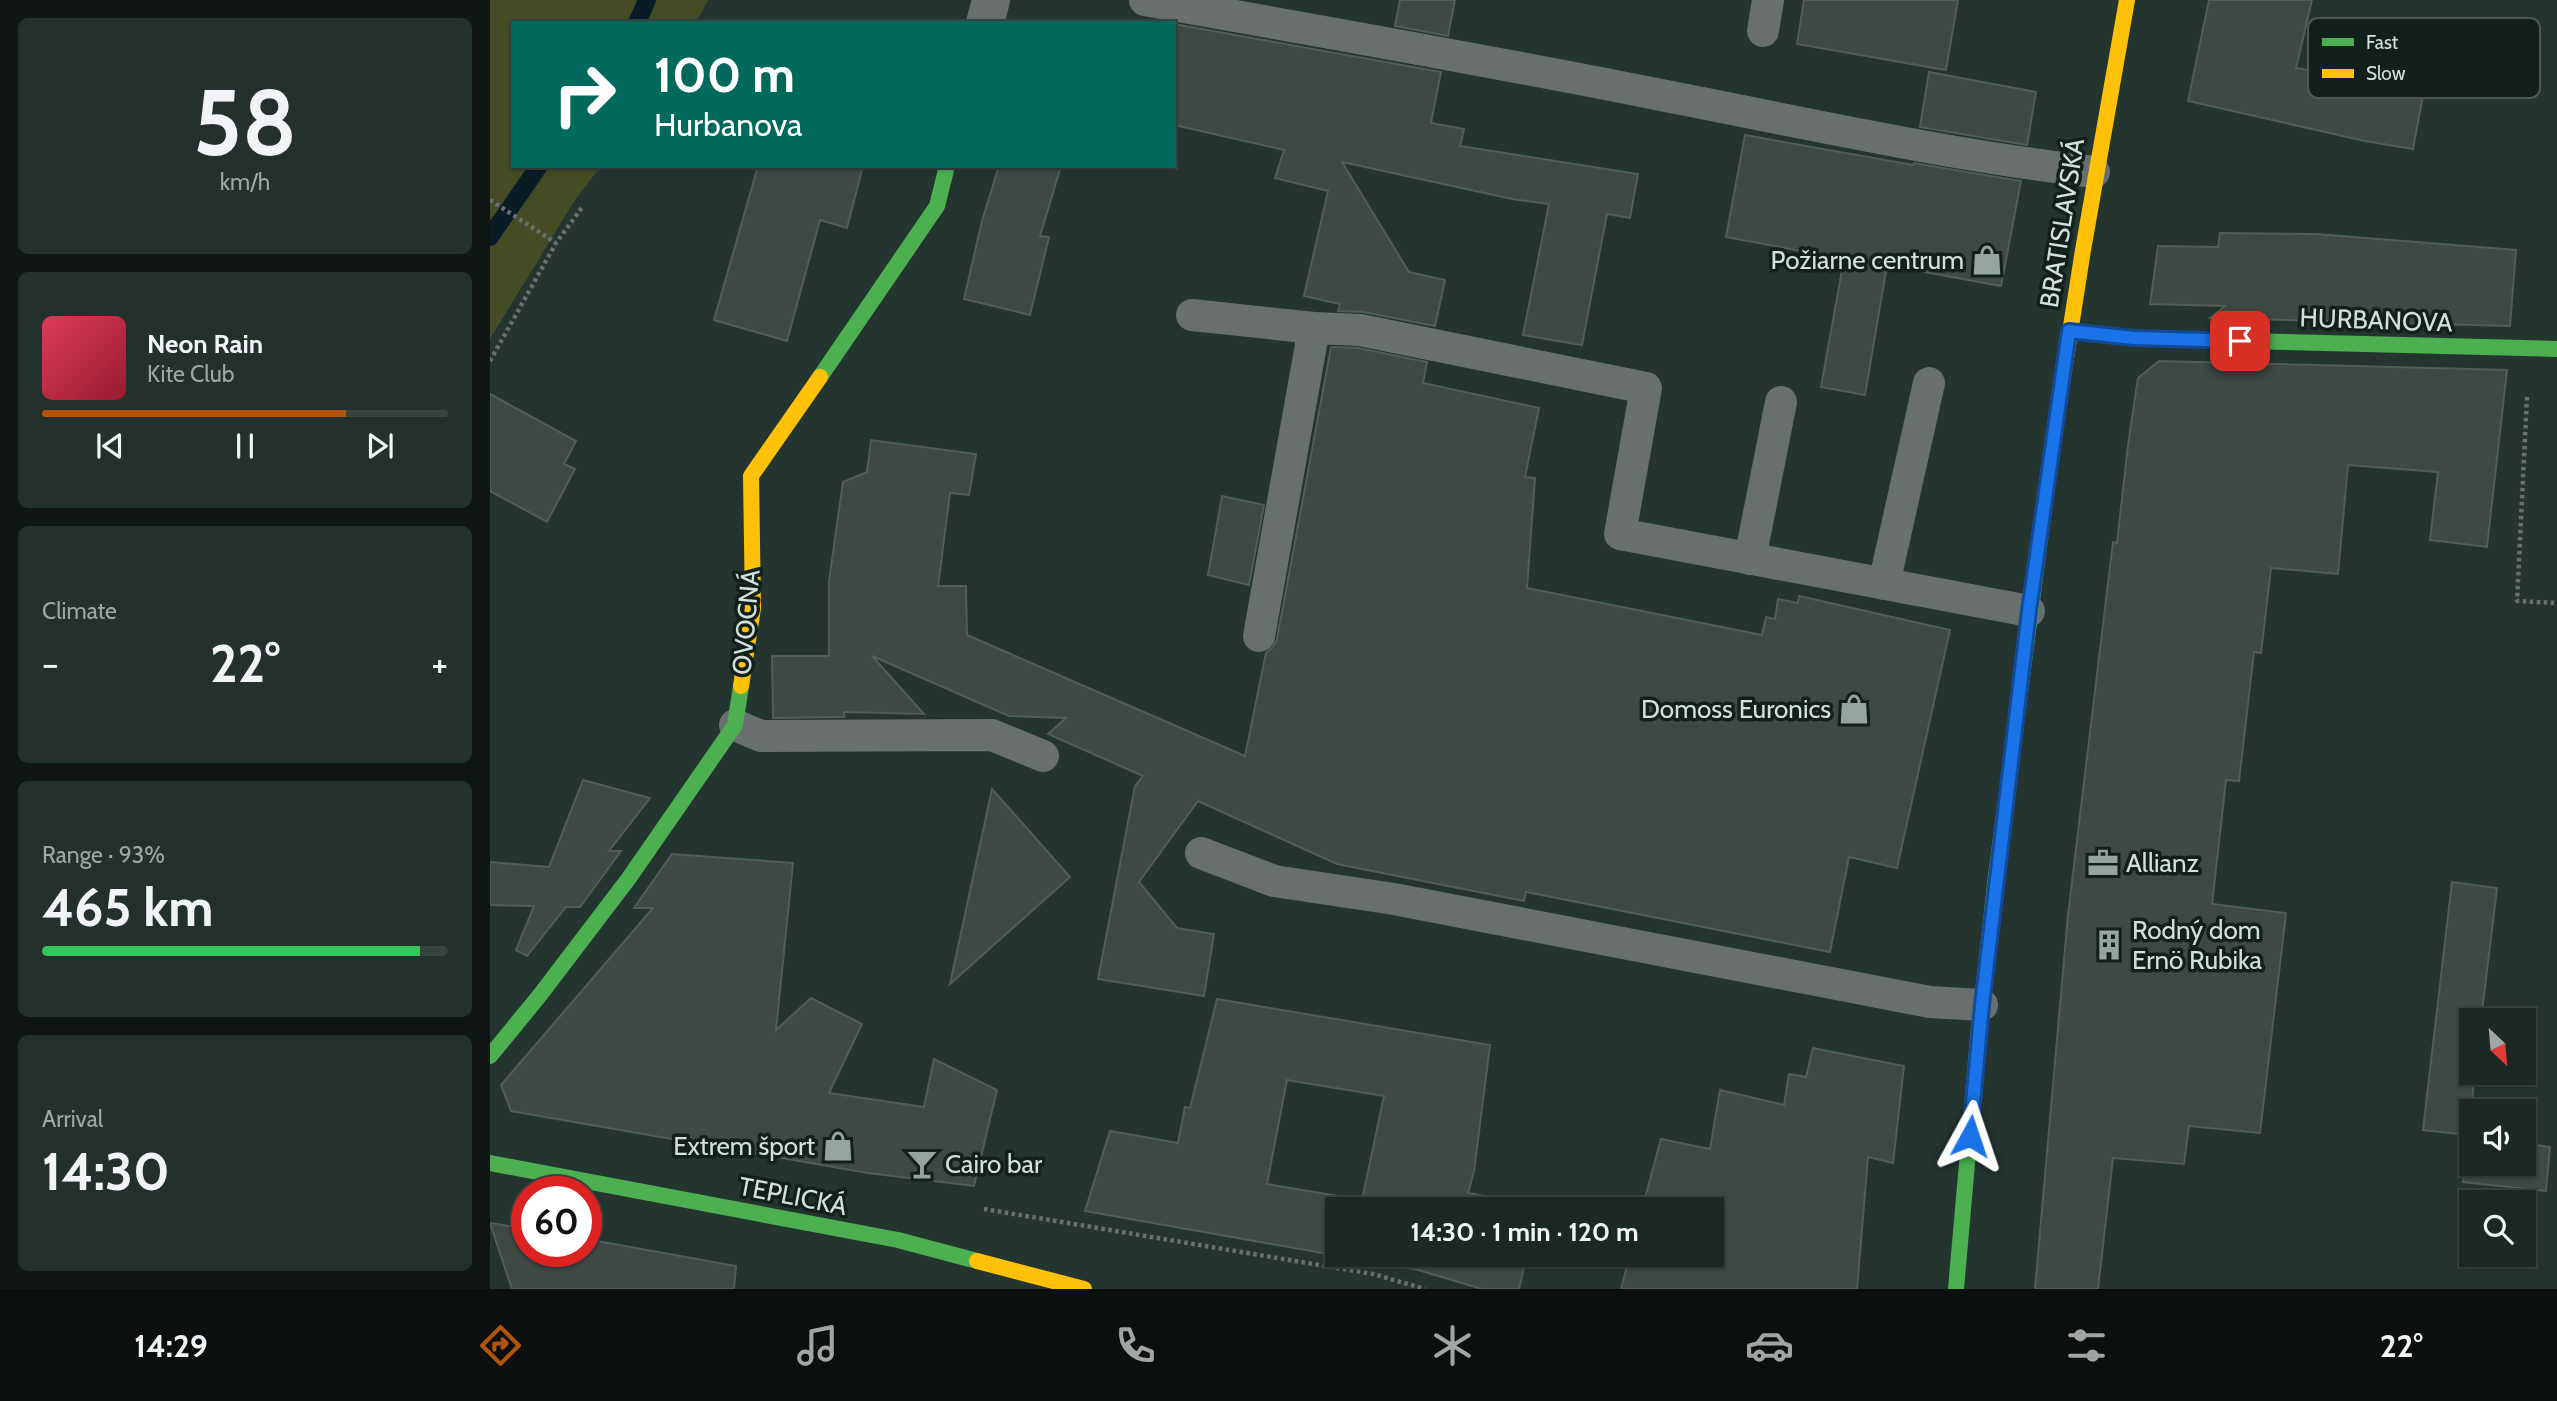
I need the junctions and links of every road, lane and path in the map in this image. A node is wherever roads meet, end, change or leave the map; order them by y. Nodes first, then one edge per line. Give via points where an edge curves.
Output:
1 (991, 0) edge
2 (1145, 0) edge
3 (1768, 0) edge
4 (2127, 0) edge
5 (986, 21) edge
6 (1763, 31) dead end
7 (946, 168) edge
8 (2094, 172) junction
9 (490, 200) edge
10 (583, 206) dead end
11 (556, 243) junction
12 (1192, 315) dead end
13 (1314, 328) junction
14 (2069, 331) junction
15 (2557, 349) edge
16 (490, 361) edge
17 (1929, 383) dead end
18 (2527, 390) dead end
19 (1781, 402) dead end
20 (1750, 559) junction
21 (1884, 584) junction
22 (2557, 603) edge
23 (2029, 611) junction
24 (1259, 636) dead end
25 (735, 725) junction
26 (1043, 756) dead end
27 (1201, 853) dead end
28 (1982, 1005) junction
29 (490, 1056) edge
30 (490, 1163) edge
31 (1084, 1289) edge
32 (1956, 1289) edge

1 - 5 street
2 - 8 lane via 2039,166
3 - 6 lane
4 - 8 street, BRATISLAVSKÁ
7 - 25 street, OVOCNÁ via 937,206 751,476 753,608
8 - 14 street, BRATISLAVSKÁ
9 - 11 path
10 - 11 path
11 - 16 path
12 - 13 lane
13 - 20 lane via 1360,330 1646,388 1620,534
13 - 24 lane
14 - 15 street, HURBANOVA via 2134,338
14 - 23 street, BRATISLAVSKÁ
17 - 21 lane
18 - 22 path via 2517,601
19 - 20 lane
20 - 21 lane
21 - 23 lane
23 - 28 street, BRATISLAVSKÁ
25 - 26 lane via 761,736 992,735
25 - 29 street, OVOCNÁ via 629,878
27 - 28 lane via 1274,881 1930,1002
28 - 32 street, BRATISLAVSKÁ
30 - 31 street, TEPLICKÁ via 898,1240

